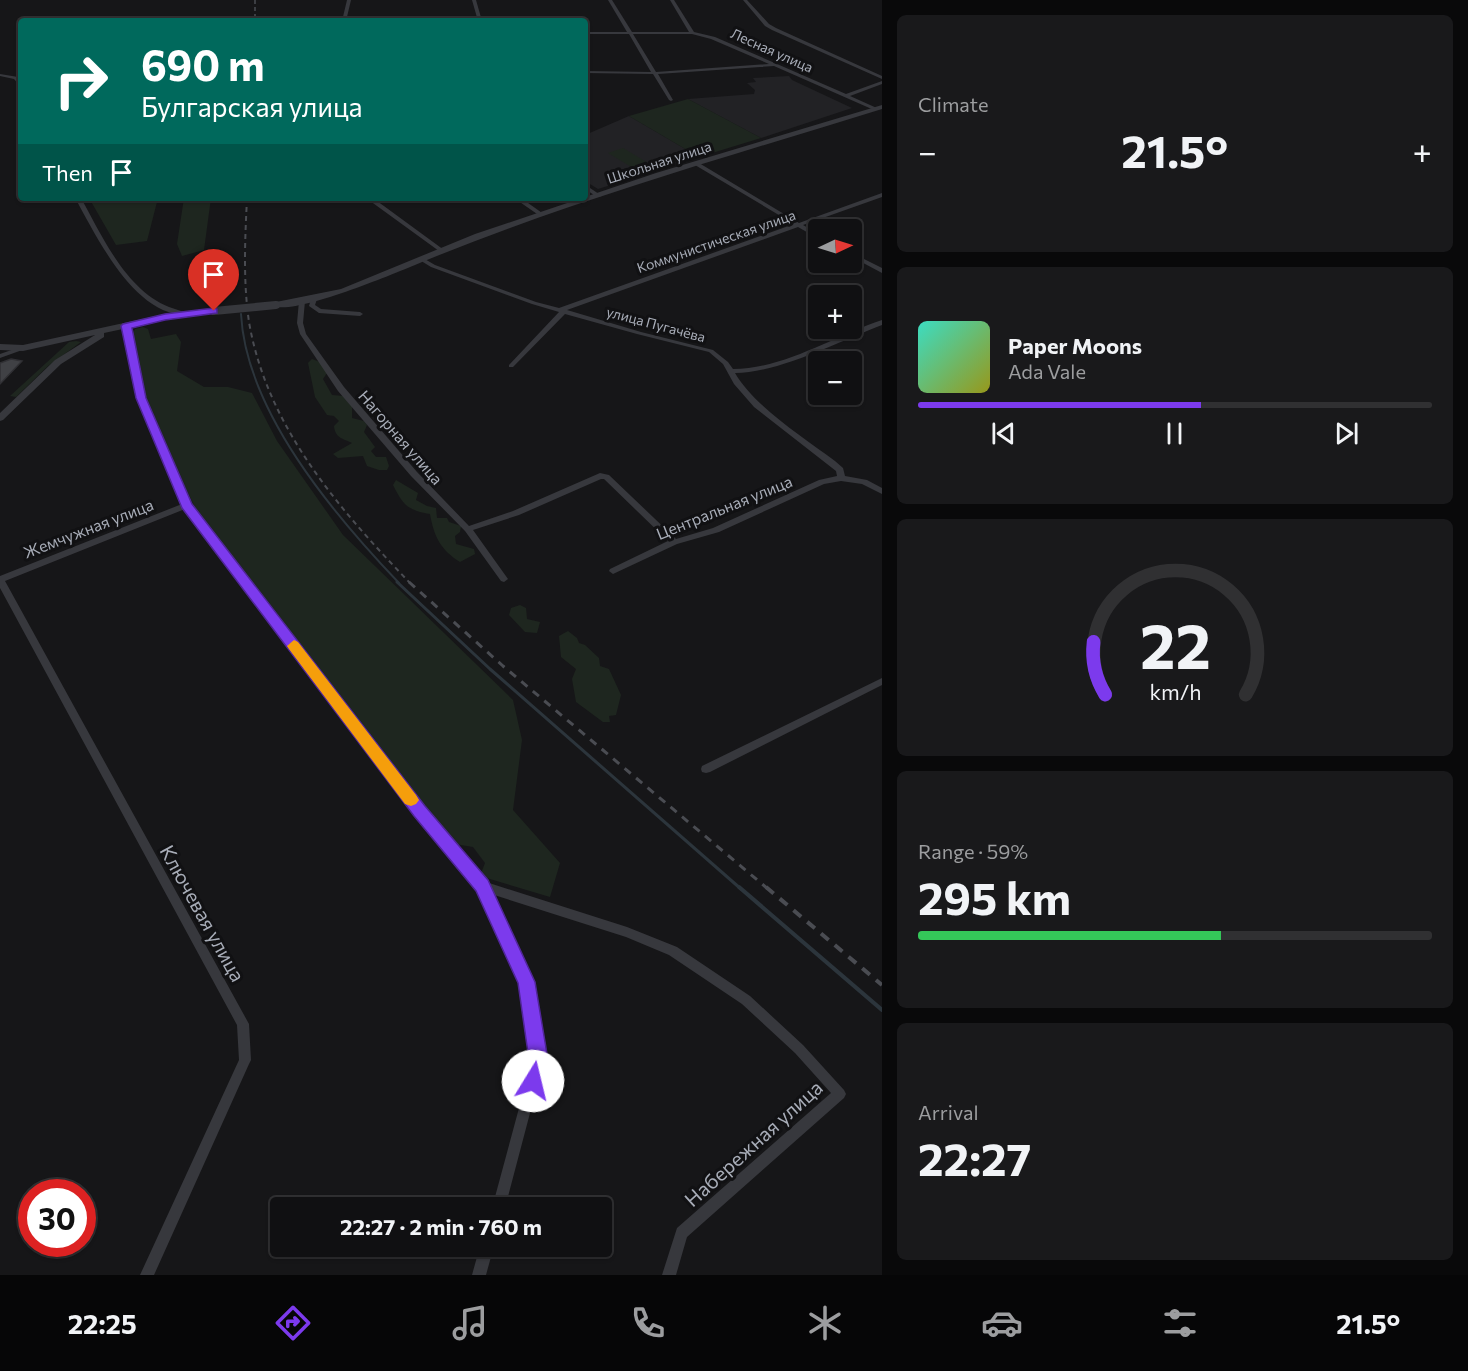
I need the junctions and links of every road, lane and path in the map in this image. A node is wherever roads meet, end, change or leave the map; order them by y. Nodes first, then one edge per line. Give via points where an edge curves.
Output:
1 (349, 0) edge
2 (474, 0) edge
3 (610, 0) edge
4 (672, 0) edge
5 (745, 0) edge
6 (345, 18) edge
7 (479, 18) edge
8 (629, 32) junction
9 (588, 33) edge
10 (692, 33) junction
11 (776, 65) junction
12 (588, 72) edge
13 (655, 73) junction
14 (0, 75) edge
15 (882, 80) edge
16 (18, 81) edge
17 (846, 96) junction
18 (671, 100) dead end
19 (879, 108) edge
20 (697, 164) junction
21 (588, 189) edge
22 (599, 195) junction
23 (882, 195) edge
24 (588, 199) edge
25 (80, 201) edge
26 (373, 201) edge
27 (522, 201) edge
28 (582, 201) edge
29 (542, 215) junction
30 (798, 225) junction
31 (808, 231) edge
32 (441, 250) junction
33 (421, 259) junction
34 (862, 260) edge
35 (882, 271) edge
36 (314, 299) junction
37 (302, 301) junction
38 (562, 311) junction
39 (185, 314) junction
40 (360, 314) dead end
41 (882, 322) edge
42 (121, 328) junction
43 (0, 347) edge
44 (23, 348) junction
45 (0, 356) edge
46 (511, 366) dead end
47 (732, 371) junction
48 (0, 418) edge
49 (841, 478) junction
50 (882, 492) edge
51 (187, 506) junction
52 (468, 529) junction
53 (674, 542) junction
54 (614, 571) dead end
55 (504, 579) dead end
56 (0, 580) edge
57 (882, 681) edge
58 (706, 770) dead end
59 (482, 886) junction
60 (501, 1197) edge
61 (484, 1257) edge
62 (147, 1275) edge
63 (479, 1275) edge
64 (669, 1275) edge

1 - 6 street
2 - 7 street
3 - 8 street
4 - 10 street
5 - 15 street via 766,25
8 - 9 street, Лесная улица
8 - 10 street, Лесная улица
8 - 13 street
10 - 11 street, Лесная улица
11 - 13 street
11 - 17 street, Лесная улица
12 - 13 street
13 - 18 street
14 - 16 street
15 - 17 street
17 - 19 street, Лесная улица
19 - 20 street, Школьная улица
20 - 22 street, Школьная улица
20 - 30 street
21 - 22 street
22 - 24 street, Школьная улица
23 - 30 street, Коммунистическая улица
25 - 39 street via 136,289 162,308
26 - 32 street
27 - 29 street
28 - 29 street, Школьная улица
29 - 32 street, Школьная улица
30 - 31 street
30 - 38 street, Коммунистическая улица
32 - 33 street, Школьная улица
33 - 36 street, Школьная улица via 365,284
33 - 38 street, улица Пугачёва
34 - 35 street
36 - 37 street, Школьная улица
36 - 40 street via 312,306 319,311
37 - 39 street, Школьная улица, bridge
37 - 52 street, Нагорная улица via 303,334 341,389 414,474
38 - 46 street
38 - 47 street, улица Пугачёва via 702,347 718,355
39 - 42 street, Школьная улица
41 - 47 street via 768,366
42 - 44 street
42 - 48 street via 85,344 58,362
42 - 51 street via 141,398
43 - 44 street
44 - 45 street
47 - 49 street, улица Пугачёва via 757,405 832,463 840,470
49 - 50 street via 864,482
49 - 53 street, Центральная улица via 795,493 716,530
51 - 56 street, Жемчужная улица
51 - 59 street
52 - 53 street via 516,513 600,476 606,477
52 - 55 street, Нагорная улица
53 - 54 street, Центральная улица
56 - 62 street, Ключевая улица via 243,1024 245,1060
57 - 58 street
59 - 60 street via 526,982 538,1060
59 - 64 street, Набережная улица via 627,932 673,951 746,1000 840,1094 682,1233
61 - 63 street

